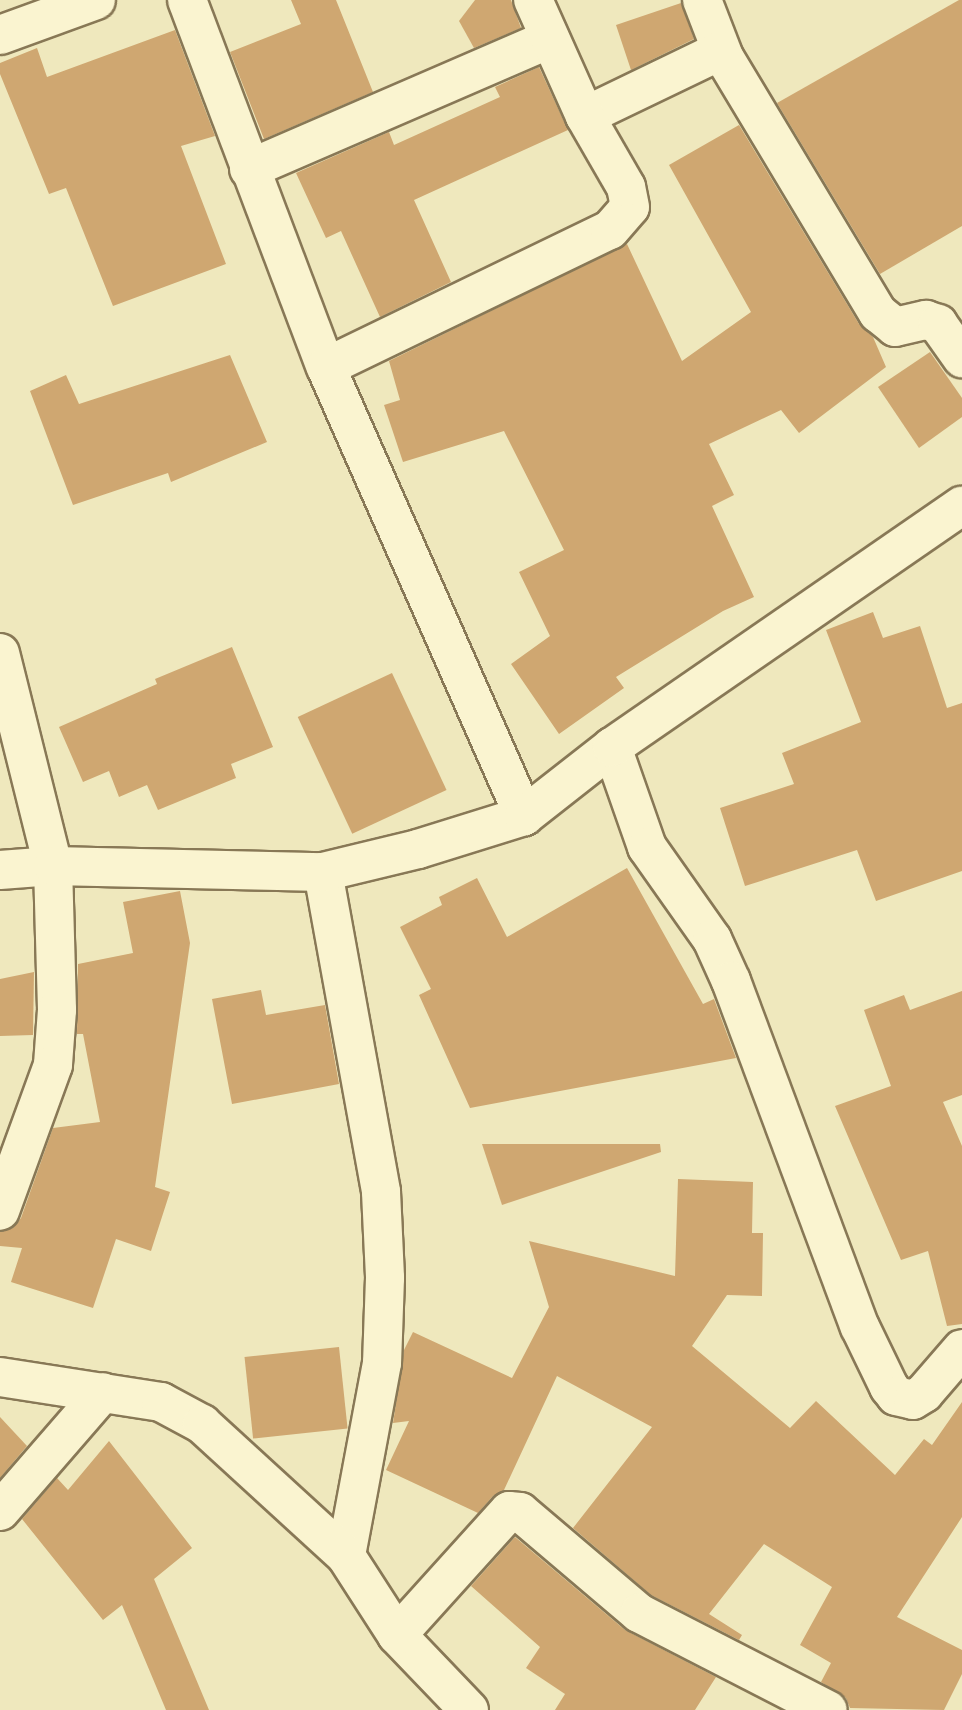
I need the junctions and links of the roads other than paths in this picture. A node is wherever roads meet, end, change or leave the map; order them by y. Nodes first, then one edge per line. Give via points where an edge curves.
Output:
1 (96, 0) edge
2 (187, 0) edge
3 (533, 0) edge
4 (702, 0) edge
5 (0, 34) edge
6 (550, 39) junction
7 (720, 51) junction
8 (584, 116) junction
9 (249, 169) junction
10 (962, 358) edge
11 (326, 367) junction
12 (962, 506) edge
13 (0, 653) edge
14 (612, 747) junction
15 (524, 816) junction
16 (53, 866) junction
17 (0, 870) edge
18 (323, 872) junction
19 (0, 1211) edge
20 (962, 1349) edge
21 (0, 1377) edge
22 (103, 1392) junction
23 (0, 1511) edge
24 (346, 1556) junction
25 (397, 1635) junction
26 (469, 1710) edge
27 (828, 1710) edge

1 - 5 street
2 - 9 street
3 - 6 street
4 - 7 street
6 - 8 street
6 - 9 street
7 - 8 street
7 - 10 street via 878,313 895,327 926,320 938,324
8 - 11 street via 626,187 630,208 610,230
9 - 11 street
11 - 15 street
12 - 14 street
13 - 16 street
14 - 15 street
14 - 20 street via 647,847 712,939 731,981 860,1327 889,1387 896,1396 913,1400
15 - 18 street
16 - 17 street
16 - 18 street
16 - 19 street via 57,1010 53,1065
18 - 24 street via 381,1192 385,1278 382,1363
21 - 22 street
22 - 23 street
22 - 24 street via 161,1402 202,1424
24 - 25 street
25 - 26 street
25 - 27 street via 509,1511 520,1512 639,1613

